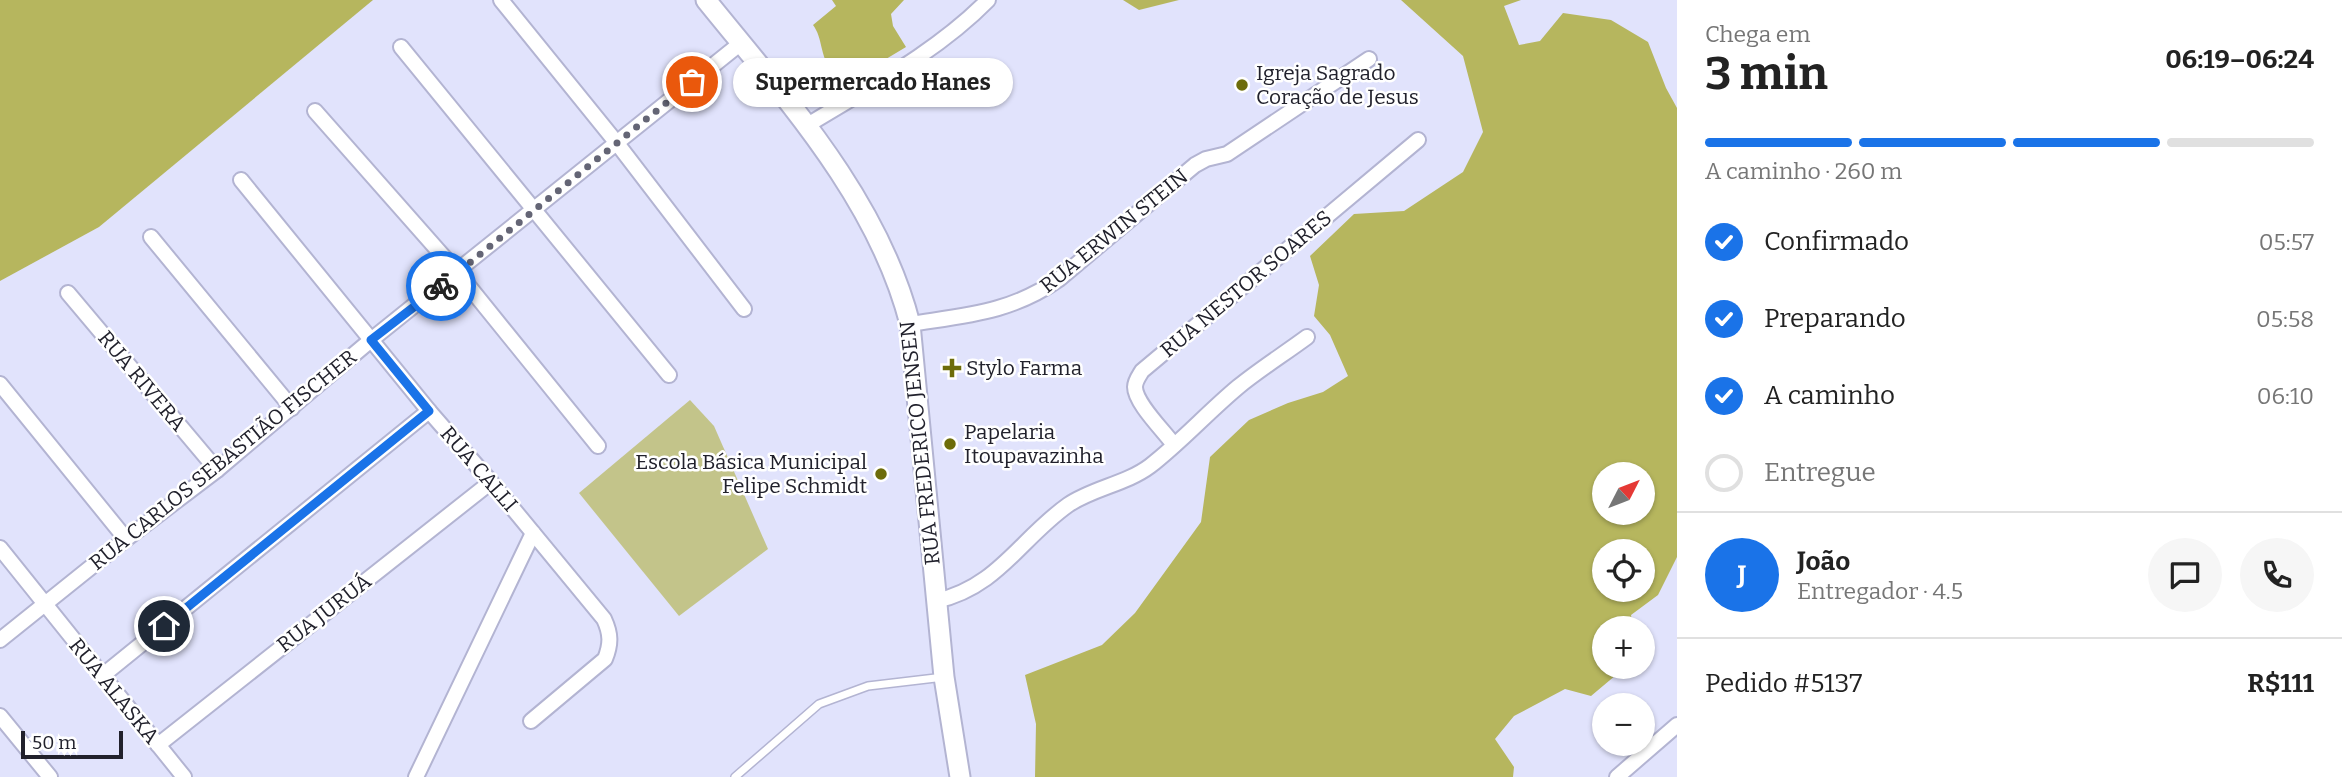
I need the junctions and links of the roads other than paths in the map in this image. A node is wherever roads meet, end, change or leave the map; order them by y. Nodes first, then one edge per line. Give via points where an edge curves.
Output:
1 (501, 0) edge
2 (706, 0) edge
3 (988, 0) edge
4 (741, 43) junction
5 (401, 47) dead end
6 (1369, 58) dead end
7 (315, 111) dead end
8 (806, 126) junction
9 (1418, 140) dead end
10 (616, 142) junction
11 (241, 180) dead end
12 (533, 209) junction
13 (151, 237) dead end
14 (458, 272) junction
15 (68, 293) dead end
16 (744, 309) dead end
17 (910, 324) junction
18 (1307, 337) dead end
19 (371, 340) junction
20 (668, 375) dead end
21 (0, 384) edge
22 (292, 408) junction
23 (429, 411) junction
24 (1174, 444) junction
25 (598, 446) dead end
26 (217, 470) junction
27 (491, 482) junction
28 (533, 533) junction
29 (125, 539) junction
30 (0, 548) edge
31 (936, 601) junction
32 (44, 605) junction
33 (0, 640) edge
34 (102, 676) junction
35 (944, 677) junction
36 (0, 716) edge
37 (531, 721) dead end
38 (1677, 725) edge
39 (158, 745) junction
40 (50, 777) edge
41 (184, 777) edge
42 (416, 777) edge
43 (735, 777) edge
44 (960, 777) edge
45 (1617, 777) edge

1 - 10 street
2 - 4 main road, RUA FREDERICO JENSEN
3 - 8 street via 944,38
4 - 8 main road, RUA FREDERICO JENSEN
4 - 10 street, RUA CARLOS SEBASTIÃO FISCHER
5 - 12 street
6 - 17 street, RUA ERWIN STEIN via 1227,154 1195,165 1035,295 986,312
7 - 14 street
8 - 17 main road, RUA FREDERICO JENSEN via 872,225 902,292
9 - 24 street, RUA NESTOR SOARES via 1142,371 1135,390
10 - 12 street, RUA CARLOS SEBASTIÃO FISCHER
10 - 16 street
11 - 19 street, RUA CALLI
12 - 14 street, RUA CARLOS SEBASTIÃO FISCHER
12 - 20 street
13 - 22 street
14 - 19 street, RUA CARLOS SEBASTIÃO FISCHER
14 - 25 street
15 - 26 street, RUA RIVERA
17 - 31 main road, RUA FREDERICO JENSEN
18 - 24 street via 1238,387
19 - 22 street, RUA CARLOS SEBASTIÃO FISCHER
19 - 23 street, RUA CALLI
21 - 29 street
22 - 26 street, RUA CARLOS SEBASTIÃO FISCHER
23 - 27 street, RUA CALLI
23 - 34 street
24 - 31 street via 1148,467 1070,504 974,589
26 - 29 street, RUA CARLOS SEBASTIÃO FISCHER
27 - 28 street, RUA CALLI
27 - 39 street, RUA JURUÁ
28 - 37 street, RUA CALLI via 604,619 610,646 605,659
28 - 42 street
29 - 32 street, RUA CARLOS SEBASTIÃO FISCHER
30 - 32 street, RUA ALASKA
31 - 35 main road, RUA FREDERICO JENSEN
32 - 33 street, RUA CARLOS SEBASTIÃO FISCHER
32 - 34 street, RUA ALASKA
34 - 39 street, RUA ALASKA
35 - 43 lane via 868,686 819,704
35 - 44 main road, RUA FREDERICO JENSEN
36 - 40 street
38 - 45 street
39 - 41 street, RUA ALASKA

